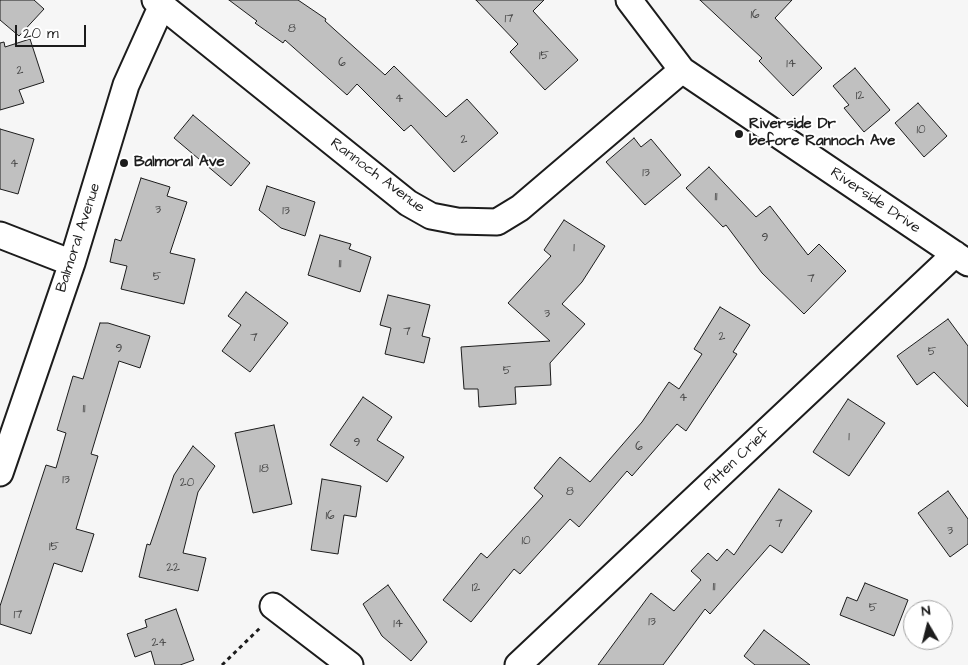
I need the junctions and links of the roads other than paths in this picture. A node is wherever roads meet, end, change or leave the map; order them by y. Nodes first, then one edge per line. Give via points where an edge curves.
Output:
1 (629, 0) edge
2 (159, 3) edge
3 (682, 70) junction
4 (0, 234) edge
5 (961, 259) edge
6 (72, 263) junction
7 (0, 473) edge
8 (273, 606) road end
9 (350, 665) edge
10 (518, 665) edge

1 - 3 street, Riverside Drive
2 - 3 street, Rannoch Avenue via 408,203 431,216 457,221 497,222 520,208
2 - 6 street, Balmoral Avenue via 126,85
3 - 5 street, Riverside Drive
4 - 6 street
5 - 10 street, Pitten Crief
6 - 7 street, Balmoral Avenue
8 - 9 street

